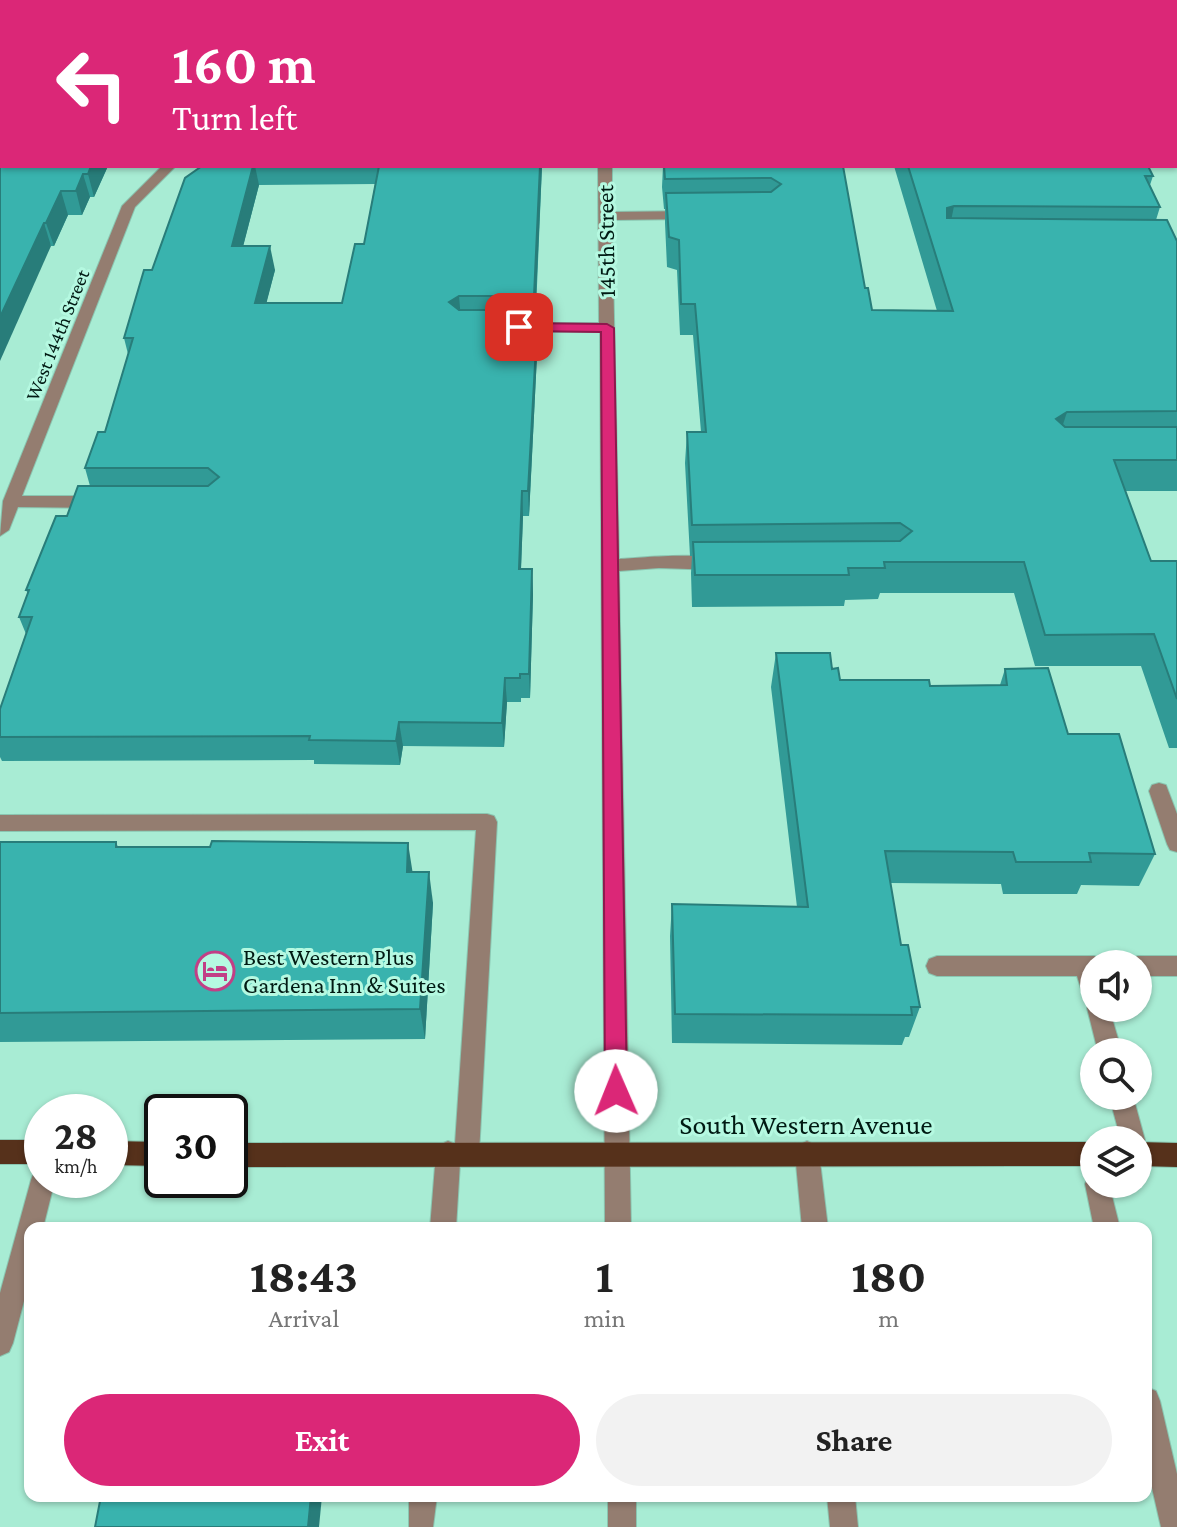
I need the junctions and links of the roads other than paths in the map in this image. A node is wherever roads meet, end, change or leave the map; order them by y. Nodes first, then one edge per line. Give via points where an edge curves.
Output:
1 (167, 168) edge
2 (605, 168) edge
3 (705, 215) edge
4 (606, 216) junction
5 (490, 327) edge
6 (607, 328) junction
7 (11, 501) junction
8 (120, 502) edge
9 (0, 530) edge
10 (735, 564) edge
11 (610, 566) junction
12 (1159, 791) dead end
13 (0, 823) edge
14 (1177, 844) edge
15 (937, 966) dead end
16 (1080, 966) edge
17 (1152, 966) edge
18 (1177, 966) edge
19 (0, 1152) edge
20 (24, 1152) edge
21 (617, 1153) junction
22 (807, 1153) junction
23 (457, 1154) junction
24 (1152, 1154) edge
25 (248, 1155) edge
26 (1177, 1155) edge
27 (1080, 1160) edge
28 (38, 1198) edge
29 (1100, 1198) edge
30 (32, 1222) edge
31 (444, 1222) edge
32 (618, 1222) edge
33 (814, 1222) edge
34 (1106, 1222) edge
35 (24, 1252) edge
36 (0, 1343) edge
37 (1152, 1427) edge
38 (622, 1502) edge
39 (842, 1502) edge
40 (622, 1527) edge
41 (844, 1527) edge
42 (1175, 1527) edge

1 - 7 street, West 144th Street via 129,206
2 - 4 street, 145th Street
3 - 4 street
4 - 6 street, 145th Street
5 - 6 street
6 - 11 street, 145th Street
7 - 8 street
7 - 9 street, West 144th Street
10 - 11 street
11 - 21 street, 145th Street
12 - 14 street
13 - 23 street via 487,822
15 - 16 street
17 - 18 street
19 - 20 main road
21 - 22 main road, South Western Avenue
21 - 23 main road, South Western Avenue
21 - 32 street, 145th Street
22 - 27 main road, South Western Avenue
22 - 33 street
23 - 25 main road, South Western Avenue
23 - 31 street
24 - 26 main road
28 - 30 street
29 - 34 street
35 - 36 street
37 - 42 street
38 - 40 street
39 - 41 street

